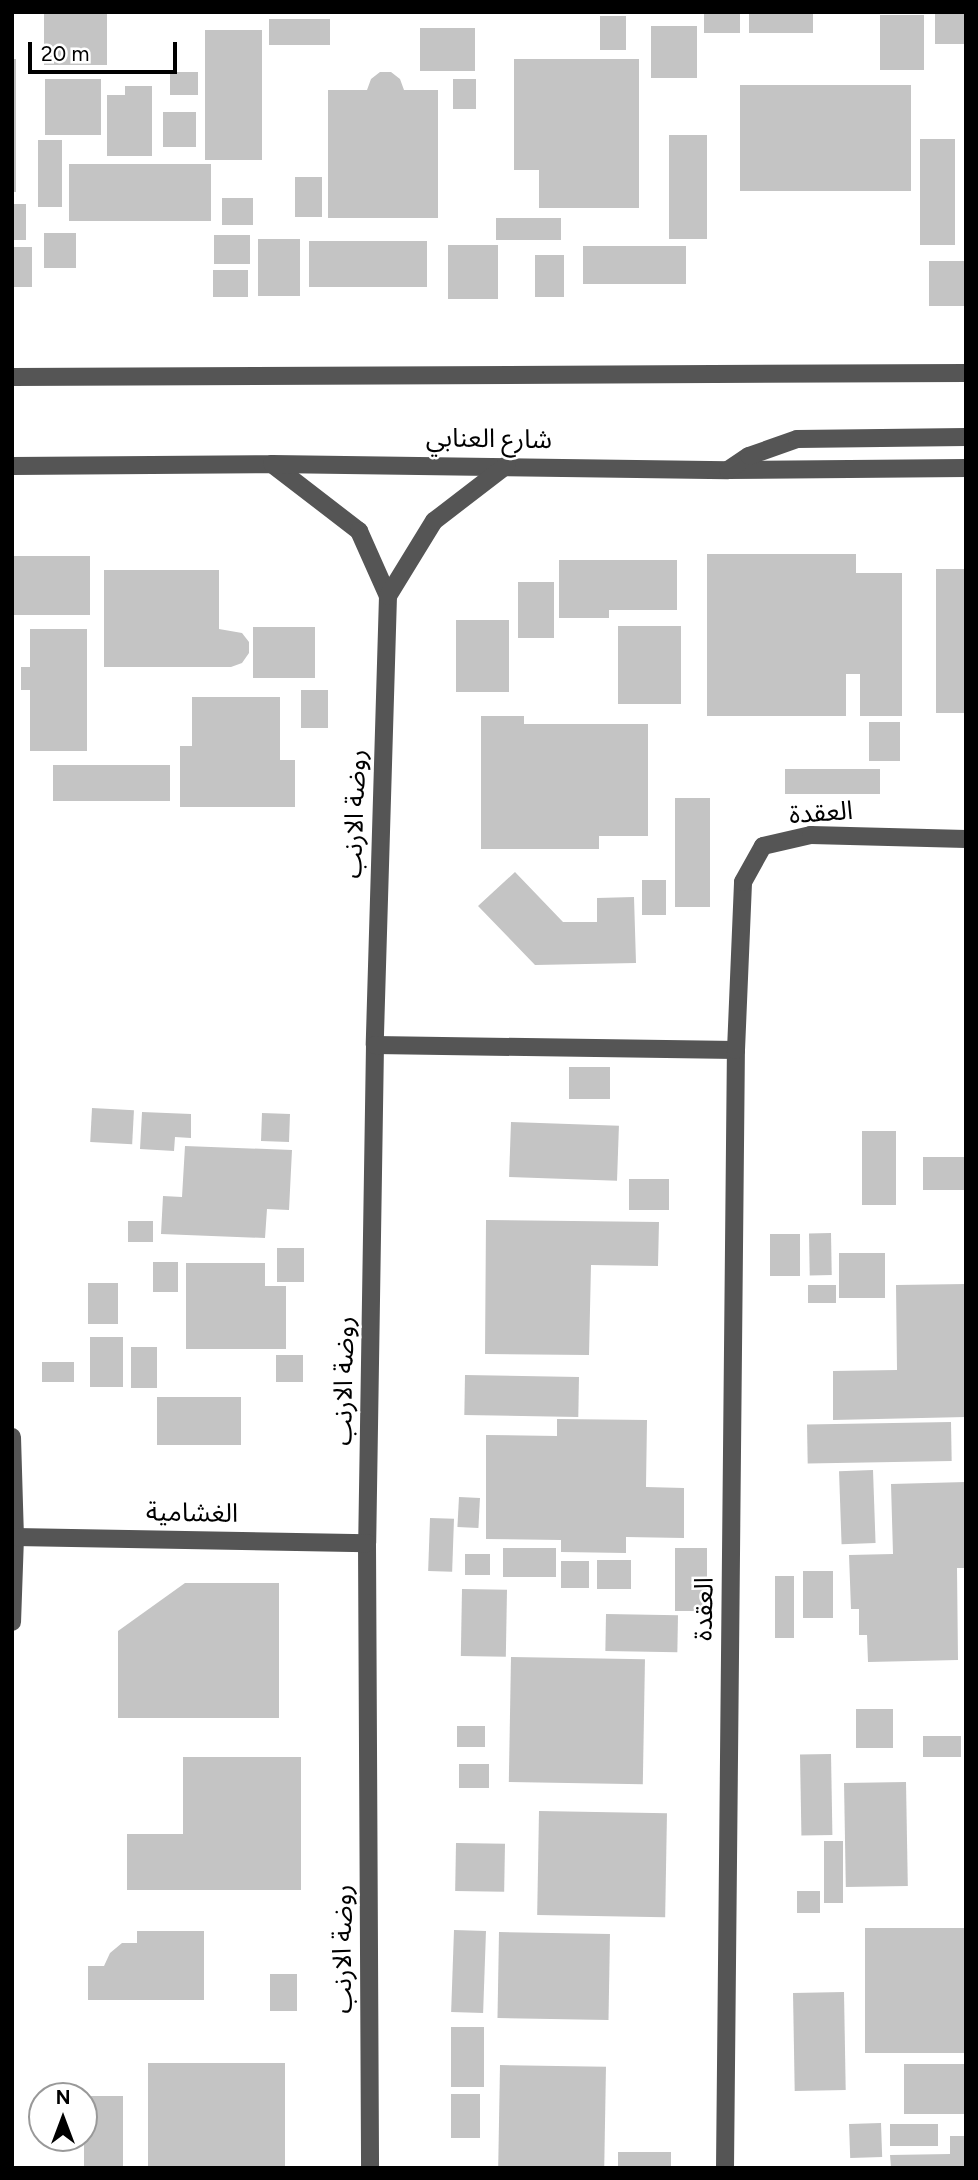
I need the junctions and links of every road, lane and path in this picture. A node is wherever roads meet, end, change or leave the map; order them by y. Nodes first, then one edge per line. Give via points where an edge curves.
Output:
1 (966, 373) edge
2 (12, 377) edge
3 (966, 437) edge
4 (272, 464) junction
5 (507, 465) junction
6 (12, 466) edge
7 (966, 468) edge
8 (728, 470) junction
9 (388, 596) junction
10 (966, 839) edge
11 (375, 1045) junction
12 (736, 1050) junction
13 (12, 1437) edge
14 (15, 1537) junction
15 (367, 1543) junction
16 (12, 1622) edge
17 (370, 2168) edge
18 (725, 2168) edge

1 - 2 street
3 - 8 street via 797,439 749,456
4 - 5 street, شارع العنابي
4 - 6 street, شارع العنابي
4 - 9 street, روضة الارنب via 359,531
5 - 8 street, شارع العنابي
5 - 9 street via 434,522
7 - 8 street, شارع العنابي
9 - 11 street, روضة الارنب
10 - 12 street, العقدة via 811,835 763,846 743,883
11 - 12 street
11 - 15 street, روضة الارنب
12 - 18 street, العقدة
13 - 14 street
14 - 15 street, الغشامية
14 - 16 street
15 - 17 street, روضة الارنب

